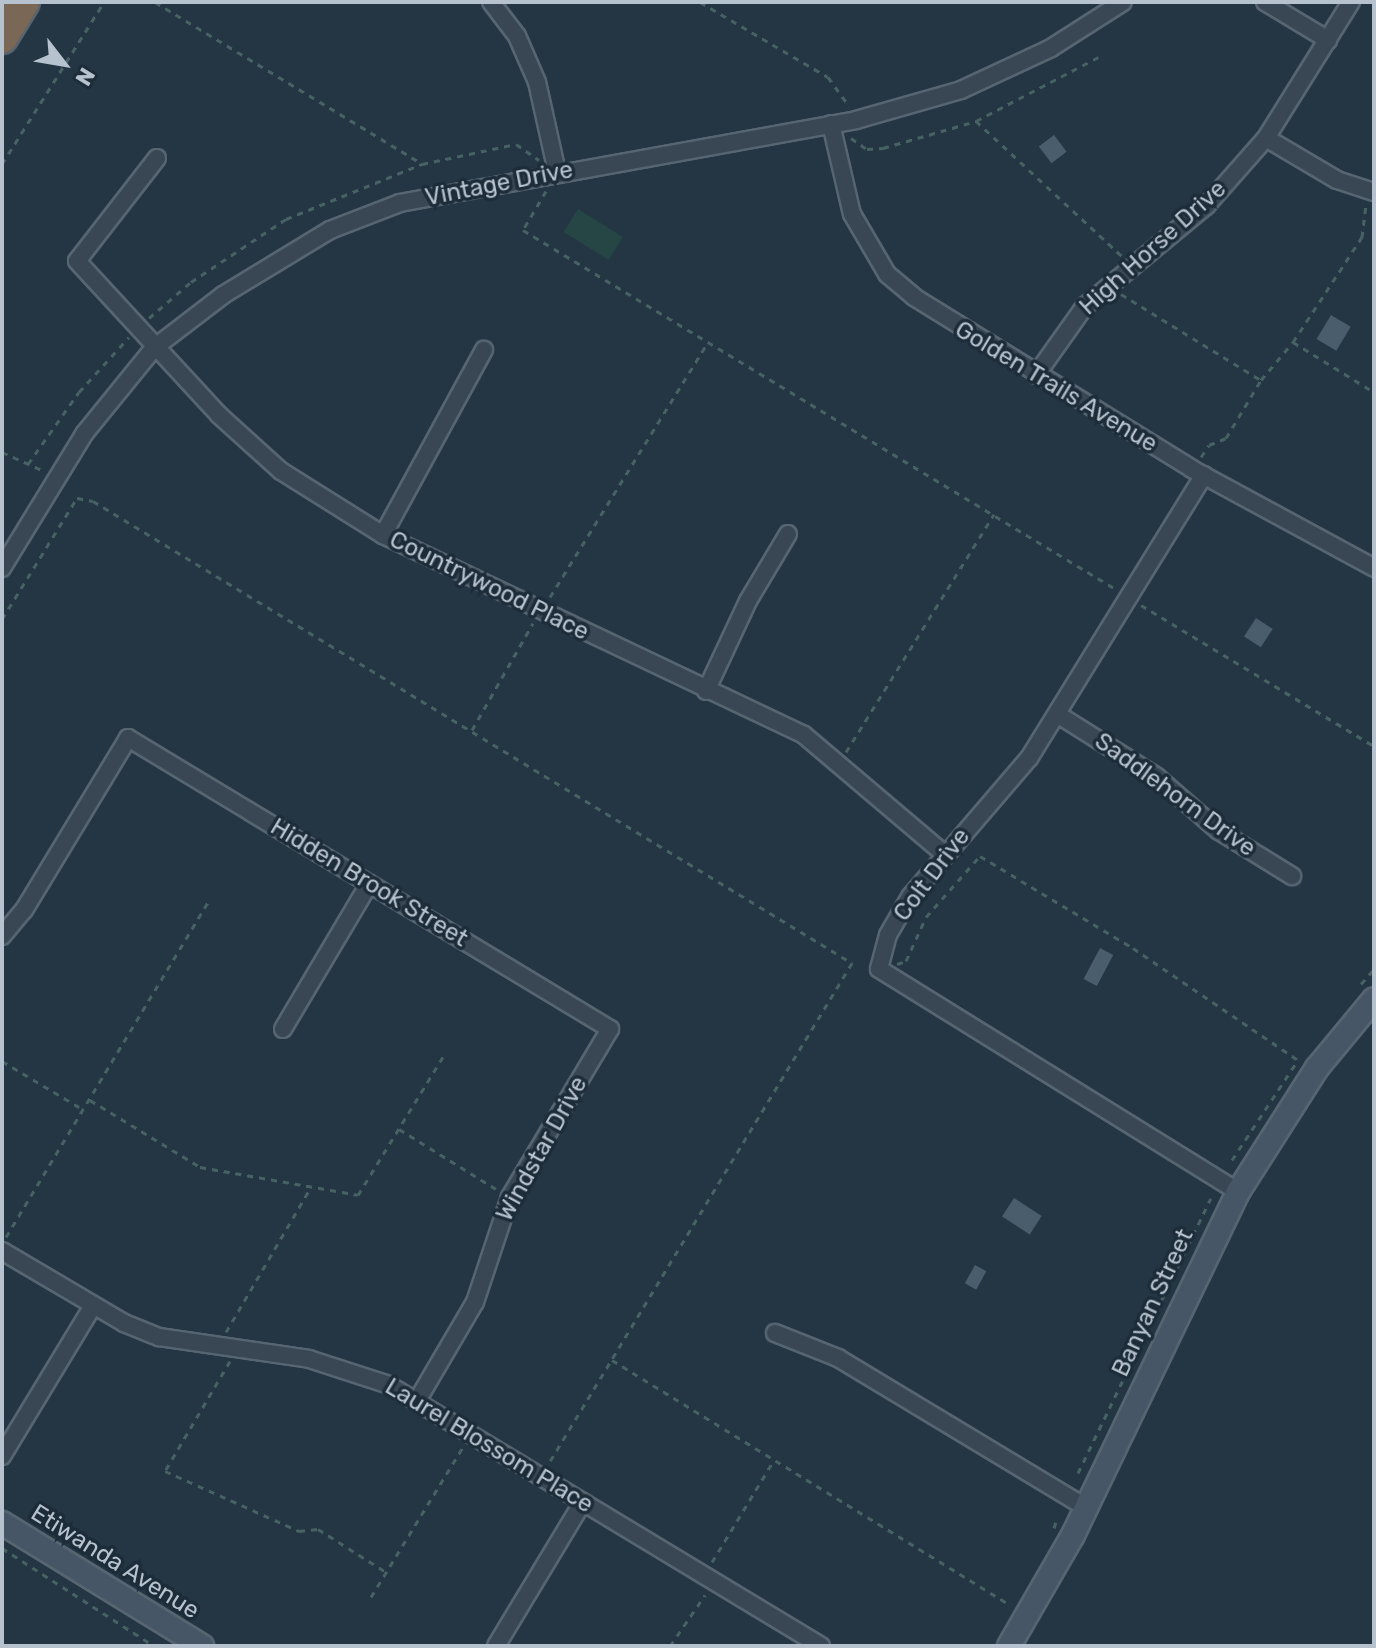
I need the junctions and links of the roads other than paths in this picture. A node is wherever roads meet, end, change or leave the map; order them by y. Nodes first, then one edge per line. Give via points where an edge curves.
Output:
1 (24, 2) edge
2 (491, 2) edge
3 (1123, 2) edge
4 (1265, 2) edge
5 (1351, 2) edge
6 (2, 38) edge
7 (1328, 40) junction
8 (831, 124) junction
9 (1266, 138) junction
10 (157, 158) dead end
11 (557, 172) junction
12 (1372, 192) edge
13 (154, 348) junction
14 (484, 350) dead end
15 (1036, 375) junction
16 (1198, 472) junction
17 (788, 534) dead end
18 (383, 535) junction
19 (2, 568) edge
20 (1374, 568) edge
21 (706, 691) junction
22 (1057, 714) junction
23 (943, 853) junction
24 (1292, 876) dead end
25 (369, 884) junction
26 (2, 936) edge
27 (1374, 999) edge
28 (283, 1029) dead end
29 (610, 1029) joint
30 (1238, 1192) junction
31 (2, 1251) edge
32 (93, 1306) junction
33 (775, 1333) dead end
34 (417, 1401) junction
35 (2, 1456) edge
36 (583, 1502) junction
37 (1087, 1508) junction
38 (2, 1523) edge
39 (187, 1642) edge
40 (496, 1646) edge
41 (821, 1646) edge
42 (1009, 1646) edge

1 - 6 highway
2 - 11 street via 517,36 537,82
3 - 8 street, Vintage Drive via 1051,48 961,90
4 - 7 street
5 - 7 street, High Horse Drive
7 - 9 street, High Horse Drive
8 - 11 street, Vintage Drive
8 - 15 street, Golden Trails Avenue via 852,214 887,274 945,320
9 - 12 street via 1337,180
9 - 15 street, High Horse Drive via 1206,206 1085,306
10 - 13 street, Countrywood Place via 77,261
11 - 13 street, Vintage Drive via 400,203 330,230 223,295
13 - 18 street, Countrywood Place via 281,471
13 - 19 street, Vintage Drive via 84,434
14 - 18 street
15 - 16 street, Golden Trails Avenue
16 - 20 street, Golden Trails Avenue
16 - 22 street, Colt Drive
17 - 21 street via 748,601
18 - 21 street, Countrywood Place
21 - 23 street, Countrywood Place via 804,735
22 - 23 street, Colt Drive via 1029,758
22 - 24 street, Saddlehorn Drive via 1157,777 1219,831
23 - 30 street, Colt Drive via 888,935 879,969
25 - 26 street, Hidden Brook Street via 128,738 24,910
25 - 28 street
25 - 29 street, Hidden Brook Street
27 - 30 street, Banyan Street via 1317,1068
29 - 34 street, Windstar Drive via 510,1197 475,1302
30 - 37 street, Banyan Street
31 - 32 street, Laurel Blossom Place
32 - 34 street, Laurel Blossom Place via 159,1337 333,1364
32 - 35 street
33 - 37 street via 838,1358
34 - 36 street, Laurel Blossom Place
36 - 40 street
36 - 41 street, Laurel Blossom Place
37 - 42 street, Banyan Street
38 - 39 street, Etiwanda Avenue

